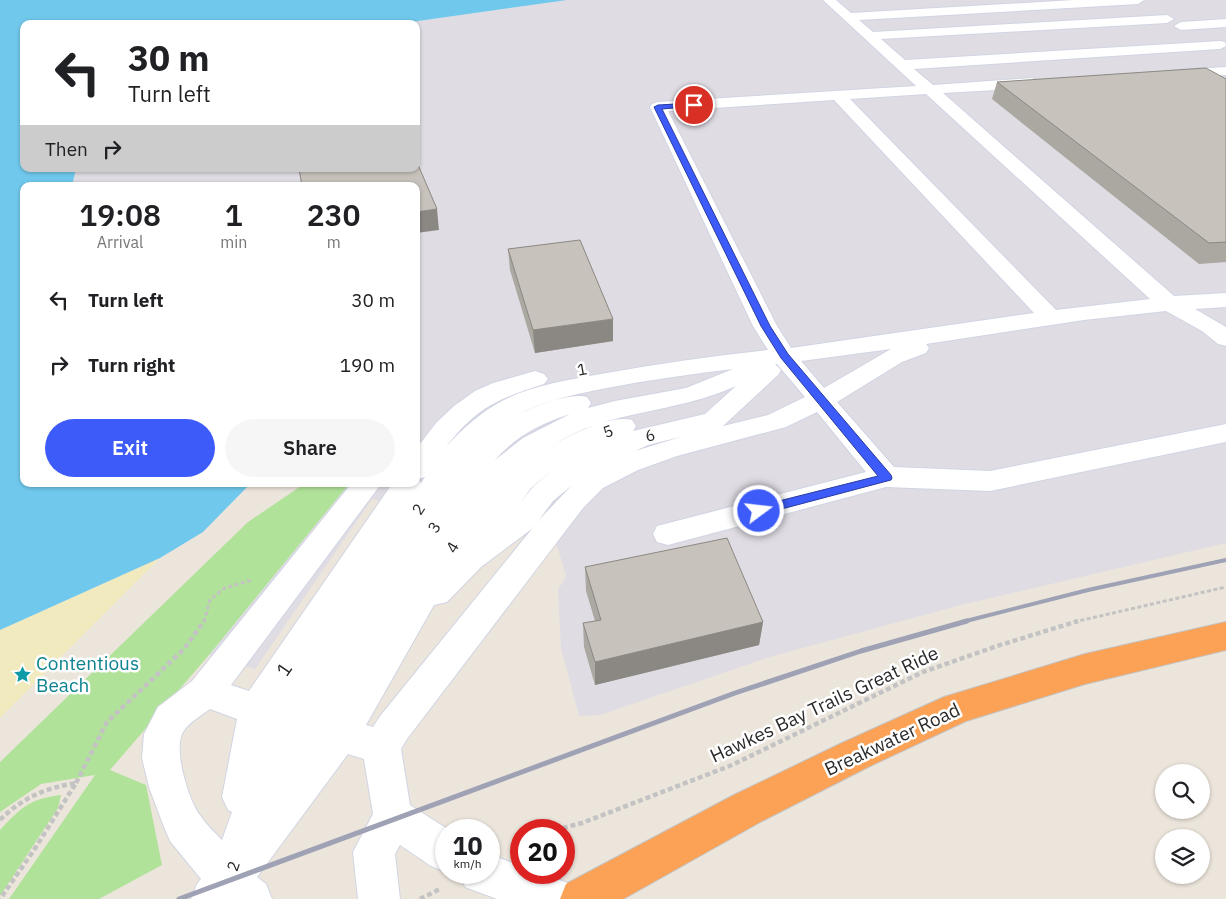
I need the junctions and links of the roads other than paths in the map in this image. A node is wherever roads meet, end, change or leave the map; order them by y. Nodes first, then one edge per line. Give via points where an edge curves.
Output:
1 (828, 0) edge
2 (1130, 0) edge
3 (1138, 0) edge
4 (847, 17) junction
5 (1168, 19) junction
6 (1226, 22) edge
7 (1180, 26) junction
8 (869, 36) junction
9 (1223, 47) edge
10 (901, 65) junction
11 (1226, 70) edge
12 (1157, 75) edge
13 (1048, 82) edge
14 (929, 90) junction
15 (838, 96) junction
16 (1226, 300) edge
17 (1168, 303) junction
18 (1052, 319) junction
19 (958, 332) junction
20 (1226, 338) edge
21 (784, 356) junction
22 (821, 399) junction
23 (1226, 433) edge
24 (420, 464) edge
25 (886, 478) junction
26 (365, 487) edge
27 (406, 487) edge
28 (668, 534) dead end
29 (406, 623) junction
30 (1226, 636) edge
31 (205, 692) junction
32 (297, 722) junction
33 (382, 747) junction
34 (393, 818) junction
35 (435, 861) edge
36 (500, 879) edge
37 (230, 893) edge
38 (379, 899) edge
39 (555, 899) edge
40 (581, 899) edge

1 - 4 lane
2 - 3 lane
2 - 4 lane
2 - 5 lane
4 - 8 lane
5 - 7 lane
5 - 8 lane
6 - 7 lane
7 - 9 lane
8 - 10 lane
9 - 10 lane
10 - 14 lane
11 - 12 lane
13 - 14 lane
14 - 15 lane
14 - 17 lane
15 - 18 lane
15 - 21 lane via 658,107 766,326
16 - 17 lane
17 - 18 lane
17 - 20 lane
18 - 19 lane
19 - 21 lane
19 - 22 lane via 893,357
21 - 22 lane
21 - 24 lane, 1 via 677,354 552,375 516,385 486,396 467,408 448,426
21 - 29 lane, 6 via 714,420 640,438 602,454 565,476 543,494 522,520 470,559
21 - 29 lane, 4 via 697,393 613,409 555,430 531,445 508,462 492,480
21 - 32 lane, 3 via 605,396 536,418 507,433 470,471
22 - 25 lane
22 - 33 lane via 777,420 628,463 593,481 551,527 394,727
23 - 25 lane via 990,481
25 - 28 lane
26 - 31 lane
27 - 32 lane, 1
29 - 32 lane, 4
30 - 40 highway, Breakwater Road via 1084,669 957,708 748,808
31 - 32 lane
31 - 37 lane via 171,718 163,734 161,758 168,787 184,826
32 - 33 lane
32 - 37 lane, 1
32 - 37 lane, 4
33 - 34 lane
34 - 35 lane
34 - 38 lane via 374,852
36 - 39 lane

